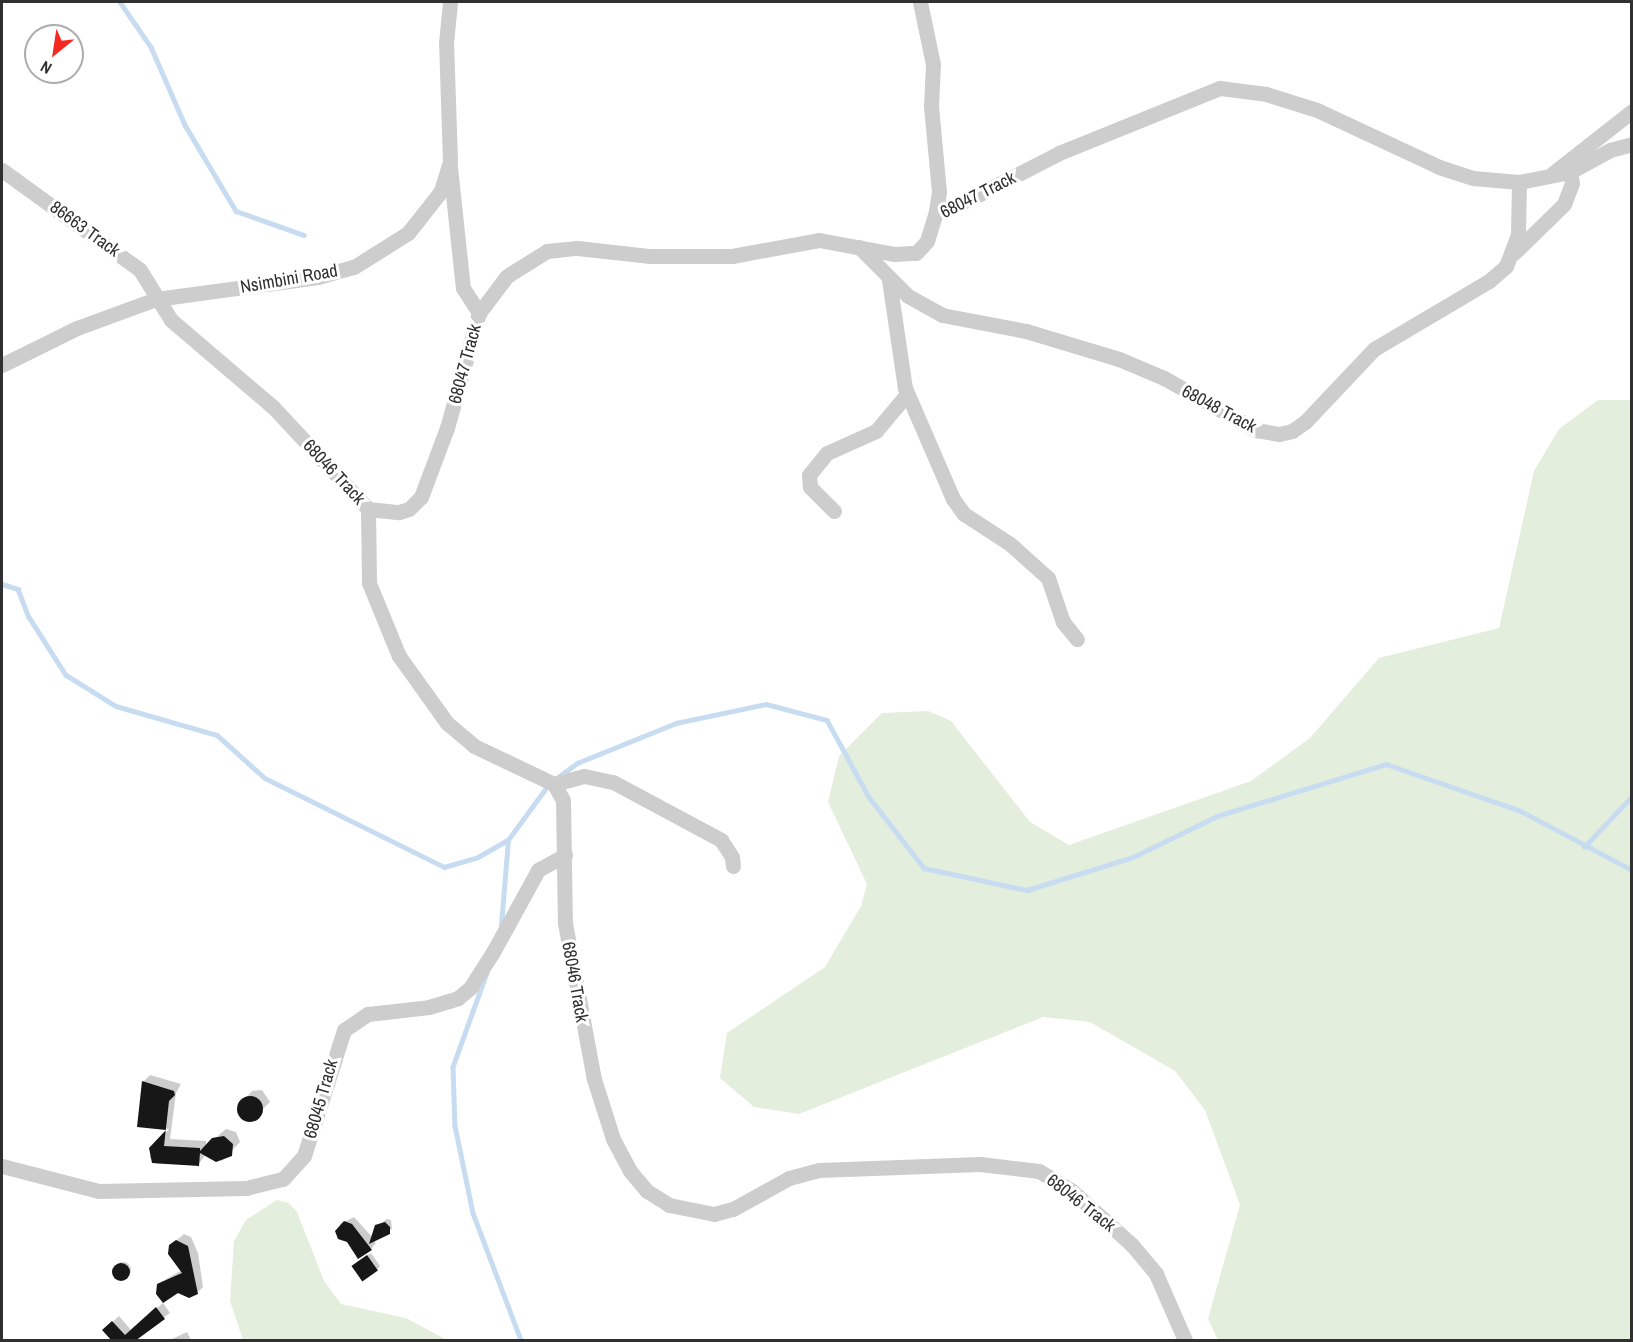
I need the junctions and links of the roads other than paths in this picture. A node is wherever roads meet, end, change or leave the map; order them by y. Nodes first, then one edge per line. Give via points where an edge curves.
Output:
1 (450, 2) edge
2 (921, 2) edge
3 (1632, 111) edge
4 (1632, 144) edge
5 (450, 161) junction
6 (2, 170) edge
7 (1570, 172) junction
8 (1552, 174) junction
9 (1518, 182) junction
10 (936, 212) junction
11 (859, 247) junction
12 (1514, 253) junction
13 (889, 280) junction
14 (156, 299) junction
15 (479, 313) junction
16 (2, 366) edge
17 (907, 394) junction
18 (368, 509) junction
19 (834, 512) dead end
20 (1077, 639) dead end
21 (554, 784) junction
22 (565, 855) junction
23 (733, 866) dead end
24 (2, 1166) edge
25 (1185, 1341) edge

1 - 5 street, Nsimbini Road via 446,43
2 - 10 street via 933,64 931,106 939,192
3 - 8 street
4 - 7 street, 68047 Track via 1610,150
5 - 14 street, Nsimbini Road via 441,191 428,211 408,233 354,267 318,277
5 - 15 street via 463,288
6 - 14 street, 86663 Track via 120,253 140,270
7 - 8 street, 68047 Track
7 - 12 street, 68048 Track via 1572,183 1564,204
8 - 9 street, 68047 Track
9 - 10 street, 68047 Track via 1456,174 1317,110 1266,94 1220,88 1059,153
9 - 12 street
10 - 11 street, 68047 Track via 927,241 916,253
11 - 13 street, 68048 Track
11 - 15 street, 68047 Track via 819,240 732,256 650,256 577,248 547,251 507,276
12 - 13 street, 68048 Track via 1489,281 1374,349 1305,422 1292,432 1279,434 1256,430 1164,378 1119,359 1026,331 942,315
13 - 17 street
14 - 16 street, Nsimbini Road via 76,328
14 - 18 street, 68046 Track via 171,320 280,415
15 - 18 street, 68047 Track via 447,428 420,497 410,509 399,512
17 - 19 street via 876,431 827,453 809,475 810,488
17 - 20 street via 953,500 964,514 1010,544 1048,578 1063,622
18 - 21 street, 68046 Track via 369,583 405,665 447,723 474,746
21 - 22 street, 68046 Track via 562,800
21 - 23 street via 584,776 613,782 721,840
22 - 24 street, 68045 Track via 538,870 493,952 470,988 458,998 429,1007 368,1014 344,1030 304,1156 283,1179 246,1188 99,1191
22 - 25 street, 68046 Track via 565,923 594,1079 613,1139 630,1171 647,1191 669,1205 714,1214 733,1209 789,1178 819,1170 980,1164 1039,1171 1056,1178 1132,1245 1156,1274

